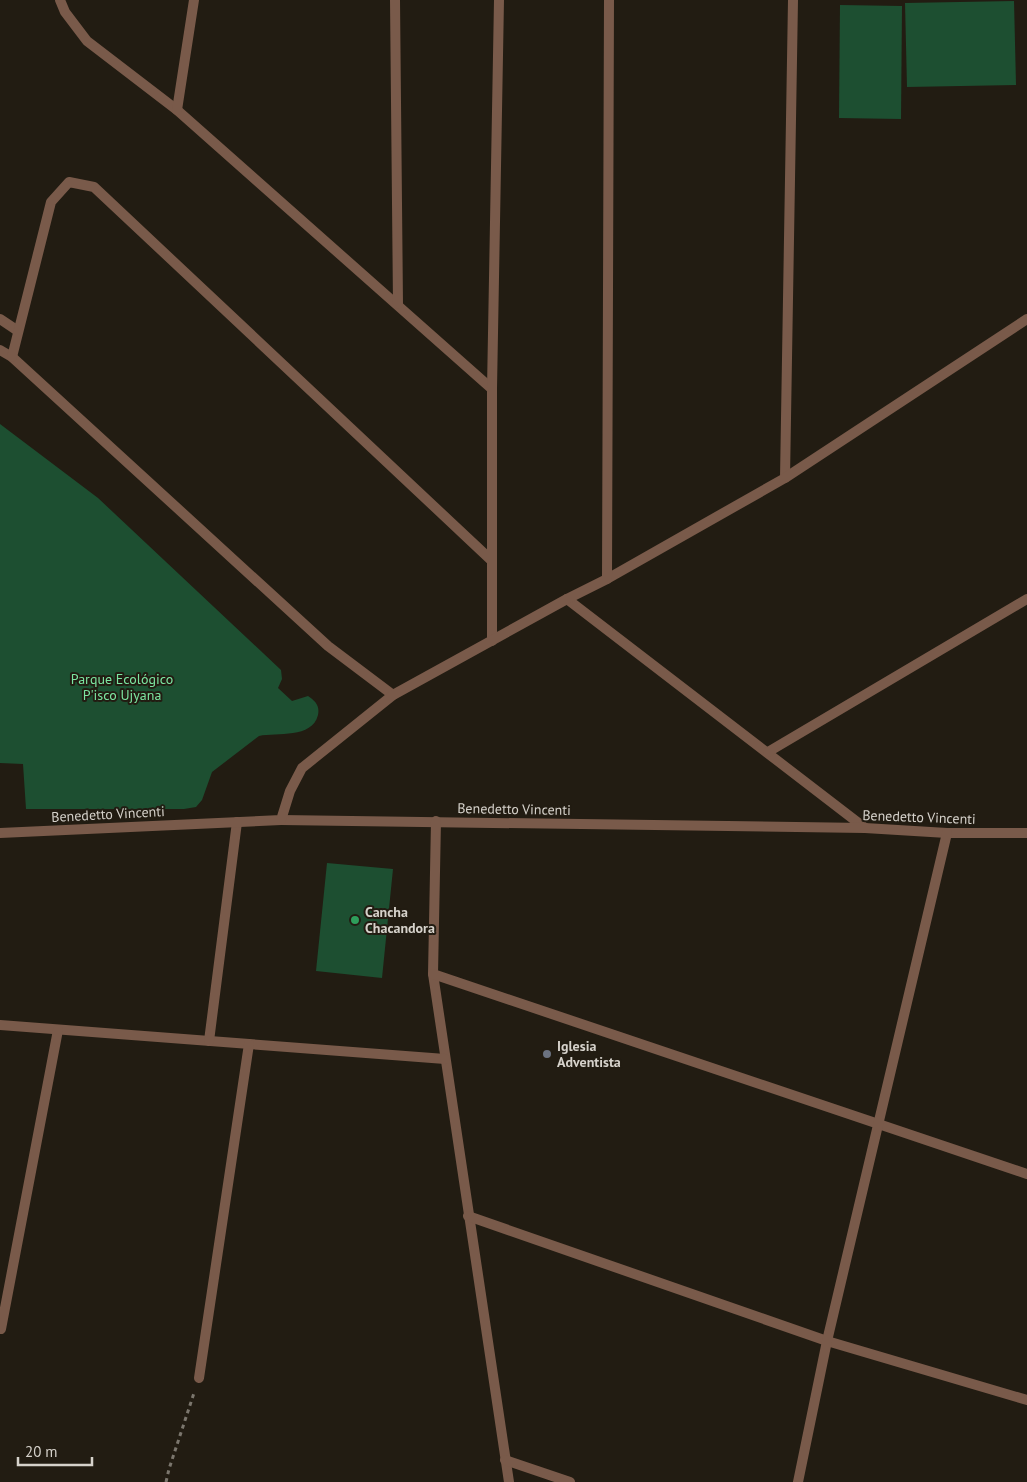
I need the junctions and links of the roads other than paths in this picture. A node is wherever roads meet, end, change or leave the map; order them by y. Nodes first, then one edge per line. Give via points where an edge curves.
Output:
1 (60, 0) edge
2 (194, 0) edge
3 (395, 0) edge
4 (499, 0) edge
5 (609, 0) edge
6 (793, 0) edge
7 (177, 110) junction
8 (398, 304) junction
9 (0, 319) edge
10 (1027, 319) edge
11 (18, 331) junction
12 (0, 350) edge
13 (12, 357) junction
14 (492, 389) junction
15 (785, 478) junction
16 (491, 560) junction
17 (607, 579) junction
18 (568, 599) junction
19 (1027, 599) edge
20 (492, 641) junction
21 (393, 695) junction
22 (768, 752) junction
23 (281, 820) junction
24 (238, 822) junction
25 (436, 822) junction
26 (865, 828) junction
27 (0, 832) edge
28 (947, 833) junction
29 (1027, 833) edge
30 (433, 974) junction
31 (0, 1025) edge
32 (58, 1030) junction
33 (209, 1041) junction
34 (249, 1044) junction
35 (445, 1059) junction
36 (877, 1124) junction
37 (1027, 1174) edge
38 (468, 1216) junction
39 (1, 1329) dead end
40 (826, 1341) junction
41 (199, 1378) road end
42 (1027, 1400) edge
43 (505, 1460) junction
44 (509, 1482) edge
45 (570, 1482) edge
46 (798, 1482) edge

1 - 7 street via 87,41
2 - 7 street
3 - 8 street
4 - 14 street
5 - 17 street
6 - 15 street
7 - 8 street
8 - 14 street
9 - 11 street
10 - 15 street
11 - 13 street
11 - 16 street via 51,202 68,182 94,187
12 - 13 street
13 - 21 street via 328,646
14 - 16 street
15 - 17 street
16 - 20 street
17 - 18 street
18 - 20 street
18 - 22 street
19 - 22 street
20 - 21 street
21 - 23 street via 302,768 290,791
22 - 26 street
23 - 24 street, Benedetto Vincenti
23 - 25 street, Benedetto Vincenti
24 - 27 street, Benedetto Vincenti
24 - 33 street
25 - 26 street, Benedetto Vincenti
25 - 30 street
26 - 28 street, Benedetto Vincenti
28 - 29 street, Benedetto Vincenti
28 - 36 street
30 - 35 street
30 - 36 street
31 - 32 street
32 - 33 street
32 - 39 street
33 - 34 street
34 - 35 street
34 - 41 street
35 - 38 street
36 - 37 street
36 - 40 street
38 - 40 street
38 - 43 street
40 - 42 street
40 - 46 street
43 - 44 street
43 - 45 street

